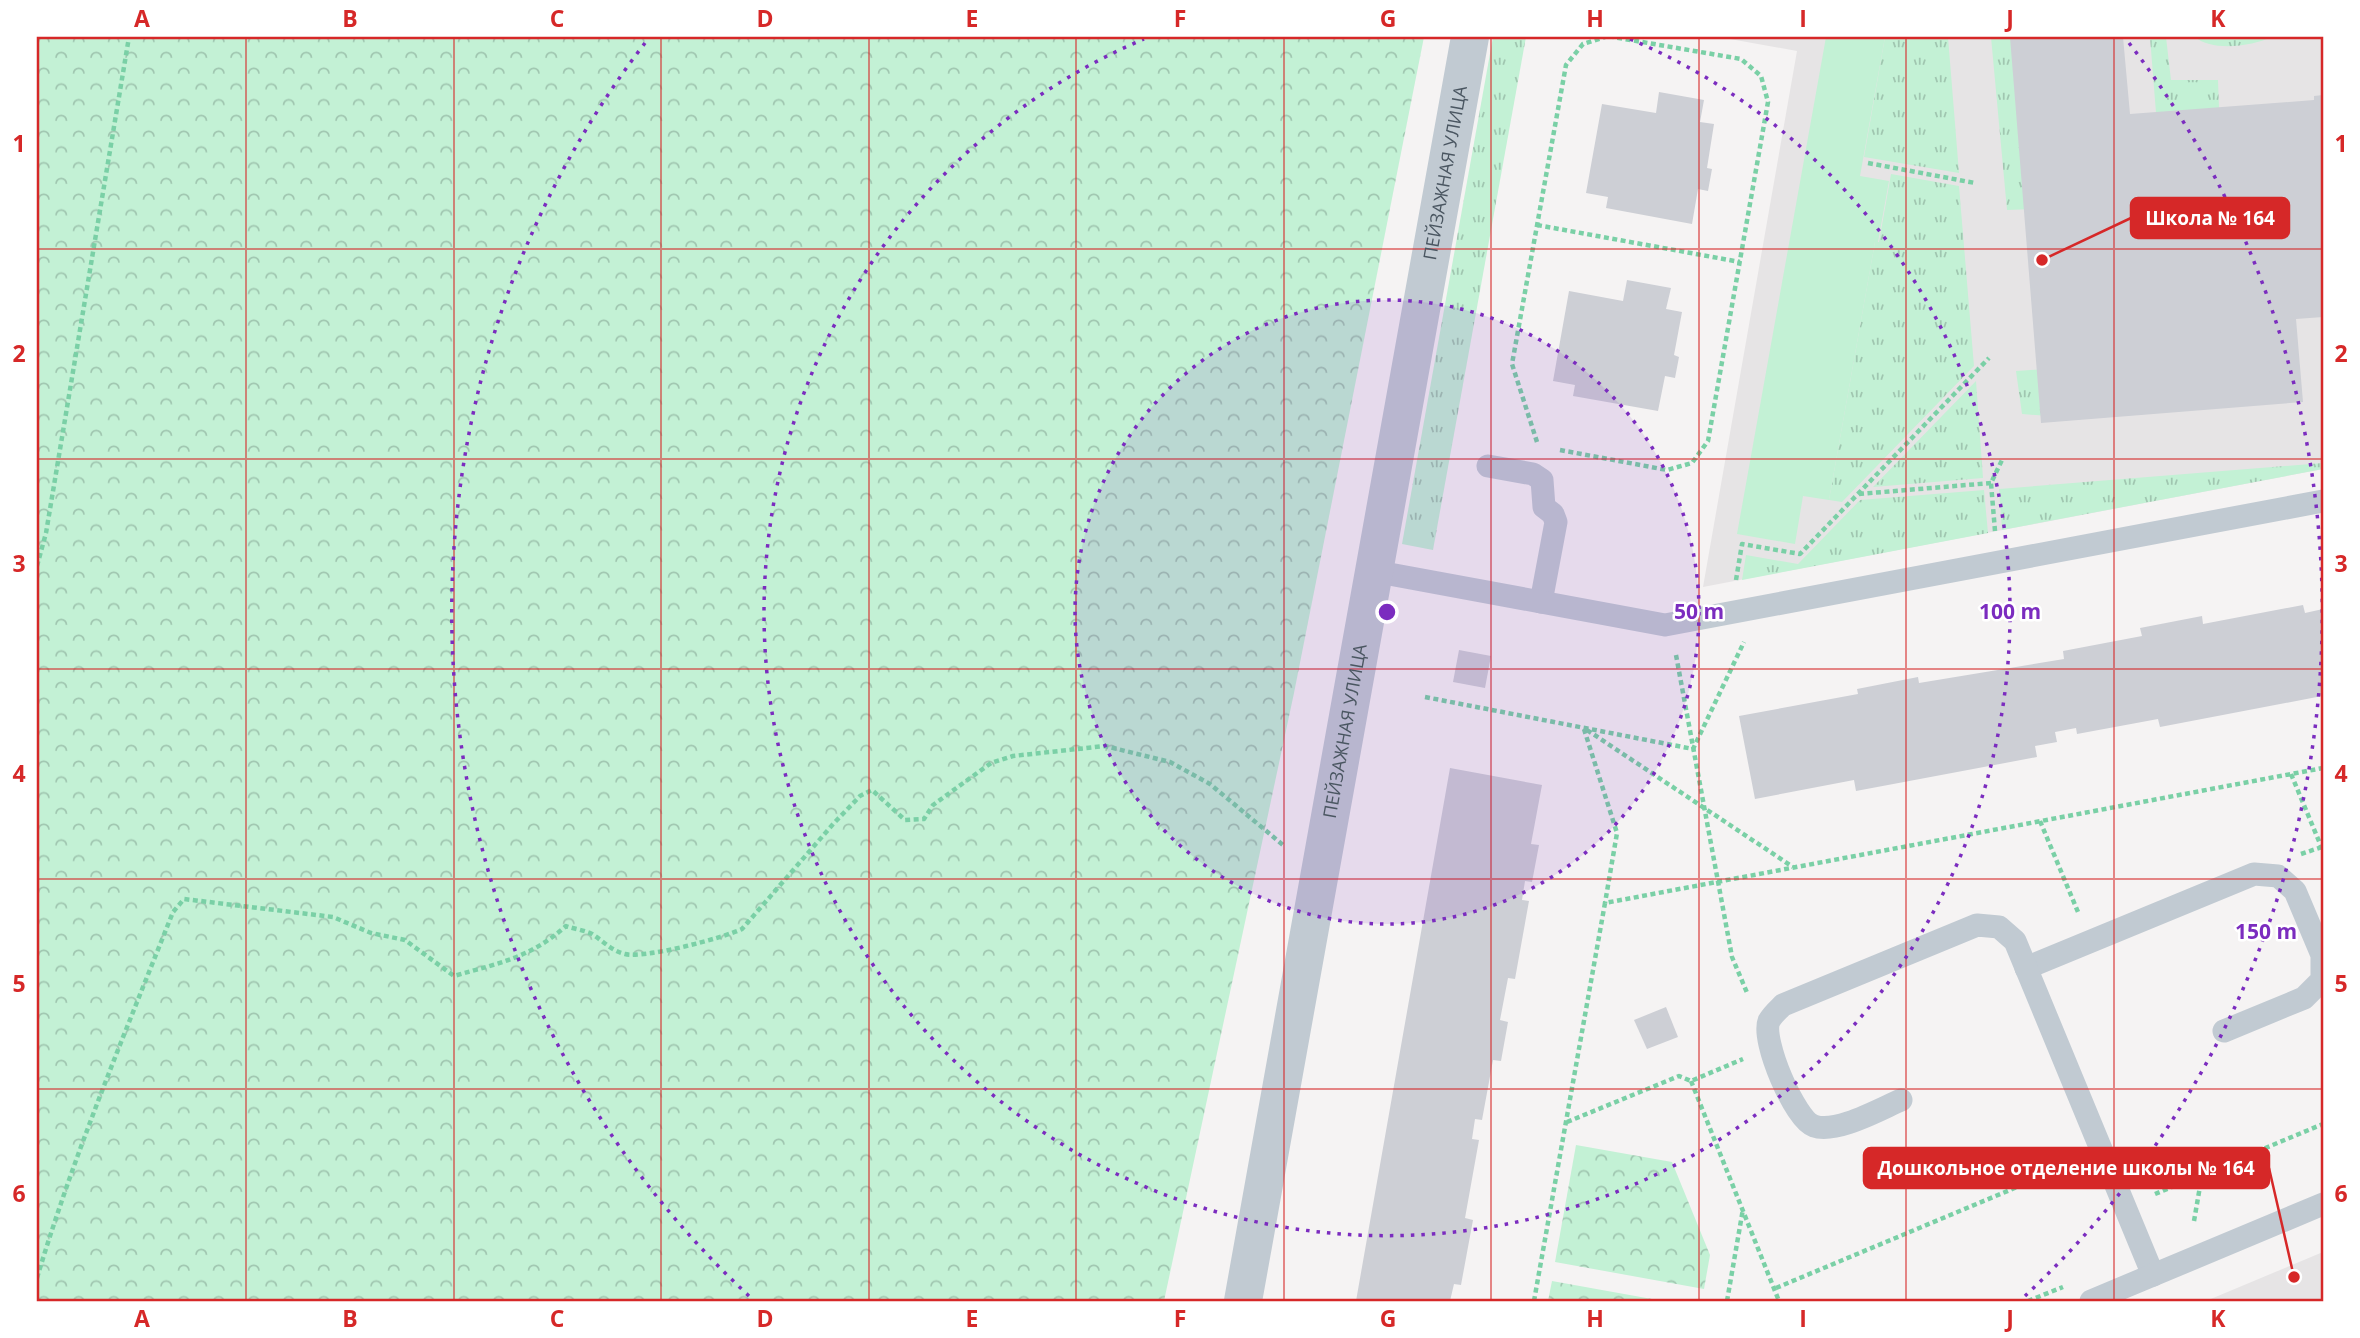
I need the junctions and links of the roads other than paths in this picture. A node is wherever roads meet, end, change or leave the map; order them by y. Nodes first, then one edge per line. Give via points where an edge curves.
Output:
1 (1470, 37) edge
2 (1488, 466) dead end
3 (2323, 501) edge
4 (1373, 571) junction
5 (1541, 602) junction
6 (2026, 968) junction
7 (2224, 1031) dead end
8 (1901, 1100) dead end
9 (2323, 1204) edge
10 (2153, 1275) junction
11 (1243, 1301) edge
12 (2091, 1301) edge

1 - 4 street, ПЕЙЗАЖНАЯ УЛИЦА
2 - 5 lane via 1533,474 1542,480 1544,508 1556,522
3 - 5 lane via 1665,625
4 - 5 lane
4 - 11 street, ПЕЙЗАЖНАЯ УЛИЦА
6 - 7 lane via 2254,874 2278,876 2295,891 2322,955 2322,979 2304,998
6 - 8 lane via 2015,941 1999,927 1976,925 1783,1005 1769,1021 1769,1045 1796,1111 1813,1126 1835,1128
6 - 10 lane
9 - 10 lane
10 - 12 lane

